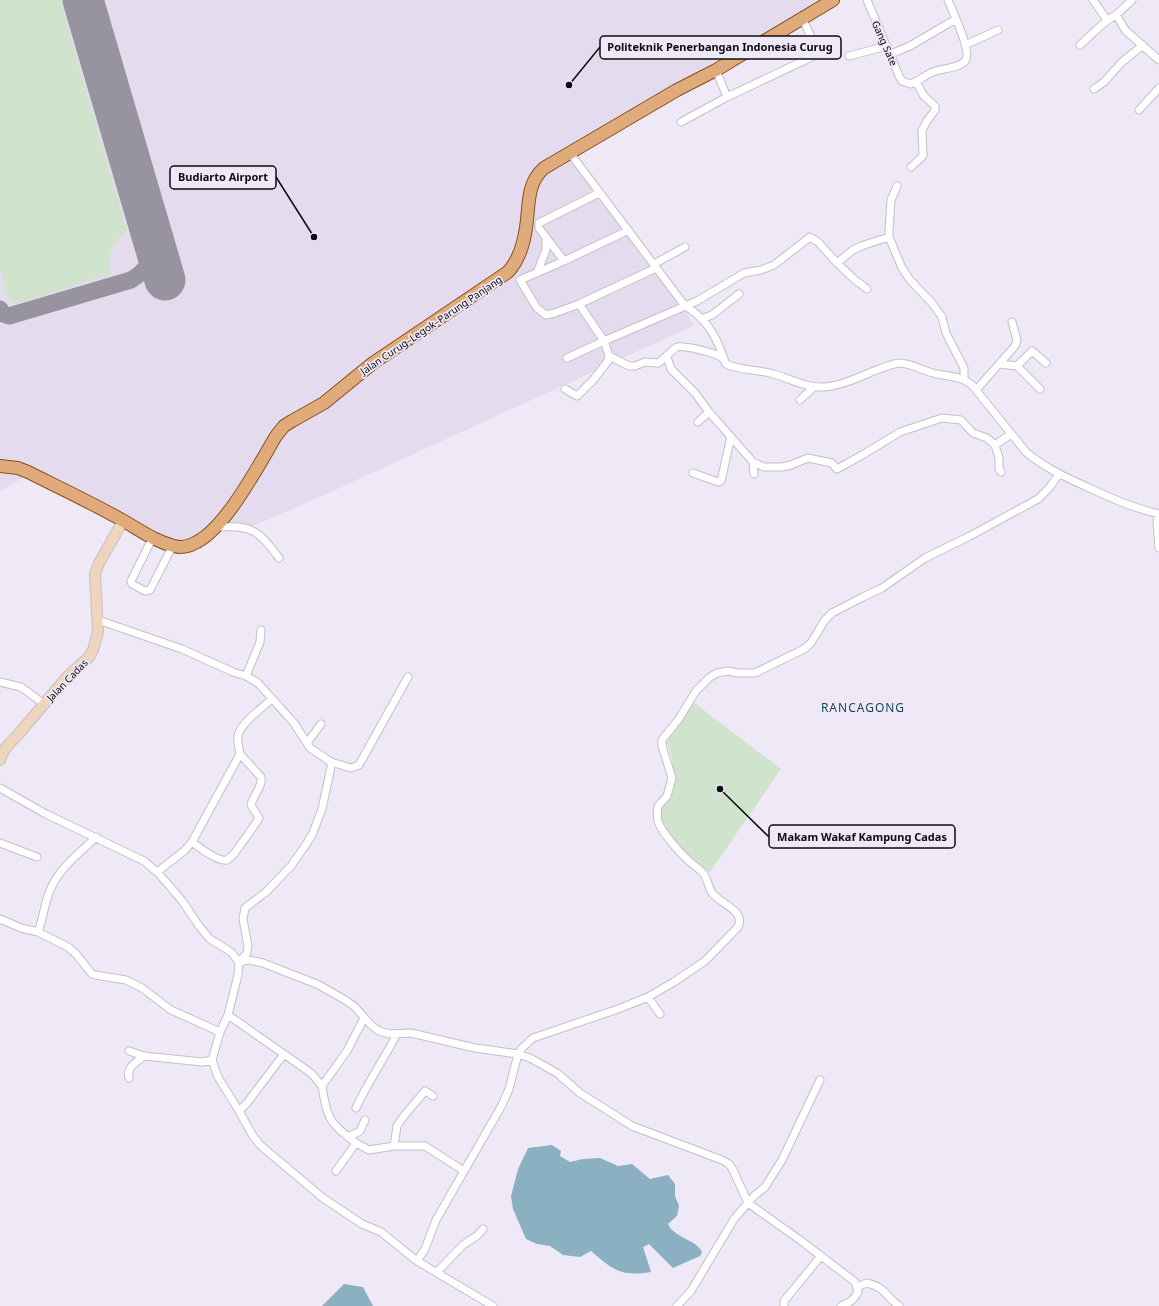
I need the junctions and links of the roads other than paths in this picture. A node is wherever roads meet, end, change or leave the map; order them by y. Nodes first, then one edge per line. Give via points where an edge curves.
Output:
1 (833, 0) edge
2 (866, 0) edge
3 (948, 0) edge
4 (1093, 0) edge
5 (1132, 0) edge
6 (1116, 15) junction
7 (802, 18) junction
8 (956, 20) junction
9 (1107, 20) junction
10 (998, 30) dead end
11 (965, 45) junction
12 (1080, 45) dead end
13 (1143, 45) junction
14 (887, 46) junction
15 (891, 54) junction
16 (849, 56) dead end
17 (1159, 60) edge
18 (716, 70) junction
19 (916, 82) junction
20 (1159, 88) edge
21 (1094, 90) dead end
22 (727, 97) junction
23 (1139, 110) dead end
24 (681, 122) dead end
25 (570, 153) junction
26 (911, 167) dead end
27 (897, 186) dead end
28 (599, 193) junction
29 (628, 231) junction
30 (546, 237) junction
31 (889, 237) junction
32 (685, 246) dead end
33 (564, 261) junction
34 (837, 263) junction
35 (655, 266) junction
36 (537, 273) junction
37 (867, 289) dead end
38 (739, 294) dead end
39 (579, 304) junction
40 (685, 306) junction
41 (701, 318) junction
42 (1012, 322) dead end
43 (604, 341) junction
44 (609, 356) junction
45 (666, 357) junction
46 (567, 358) dead end
47 (722, 358) junction
48 (1046, 363) dead end
49 (1000, 364) junction
50 (1016, 366) junction
51 (964, 379) junction
52 (814, 387) junction
53 (565, 389) dead end
54 (1040, 389) dead end
55 (976, 390) junction
56 (800, 400) dead end
57 (709, 412) junction
58 (698, 422) dead end
59 (1011, 434) junction
60 (731, 437) junction
61 (996, 445) junction
62 (753, 462) junction
63 (0, 466) edge
64 (1001, 472) dead end
65 (693, 473) dead end
66 (754, 474) dead end
67 (1059, 474) junction
68 (1159, 514) edge
69 (123, 521) junction
70 (216, 527) junction
71 (153, 539) junction
72 (175, 546) junction
73 (1159, 548) edge
74 (279, 558) dead end
75 (98, 620) junction
76 (261, 630) dead end
77 (246, 676) junction
78 (408, 677) dead end
79 (0, 682) edge
80 (272, 699) junction
81 (44, 704) junction
82 (321, 724) dead end
83 (307, 743) junction
84 (240, 754) junction
85 (0, 760) edge
86 (331, 762) junction
87 (0, 788) edge
88 (96, 837) junction
89 (192, 842) junction
90 (0, 843) edge
91 (37, 857) dead end
92 (157, 872) junction
93 (0, 919) edge
94 (38, 932) junction
95 (239, 962) junction
96 (648, 996) junction
97 (660, 1014) dead end
98 (228, 1015) junction
99 (364, 1018) junction
100 (220, 1032) junction
101 (397, 1034) junction
102 (129, 1051) dead end
103 (284, 1054) junction
104 (518, 1054) junction
105 (144, 1056) junction
106 (212, 1060) junction
107 (129, 1078) dead end
108 (820, 1080) dead end
109 (322, 1086) junction
110 (432, 1096) dead end
111 (356, 1108) dead end
112 (239, 1111) junction
113 (364, 1120) dead end
114 (348, 1137) junction
115 (356, 1143) junction
116 (394, 1146) junction
117 (336, 1171) dead end
118 (464, 1172) junction
119 (748, 1203) junction
120 (483, 1229) dead end
121 (821, 1256) junction
122 (417, 1261) junction
123 (437, 1272) junction
124 (857, 1287) junction
125 (493, 1306) edge
126 (677, 1306) edge
127 (784, 1306) edge
128 (841, 1306) edge
129 (899, 1306) edge

1 - 7 main road, Jalan Curug–Legok–Parung Panjang
2 - 14 street, Gang Sate
3 - 8 street
4 - 9 street
5 - 6 street
6 - 9 street
6 - 13 street via 1126,31
7 - 18 main road, Jalan Curug–Legok–Parung Panjang
7 - 22 street via 818,54
8 - 11 street
8 - 15 street
9 - 12 street
10 - 11 street
11 - 19 street via 965,62 933,72
13 - 17 street
13 - 21 street
14 - 15 street, Gang Sate
14 - 16 street
15 - 19 street, Gang Sate via 902,81 907,84
18 - 22 street
18 - 25 main road, Jalan Curug–Legok–Parung Panjang
19 - 26 street via 924,96 935,106 935,110 922,130 924,156
20 - 23 street
22 - 24 street
25 - 28 street
25 - 70 main road, Jalan Curug–Legok–Parung Panjang via 544,168 534,180 520,254 514,266 373,363 324,404 284,426 232,507
27 - 31 street via 891,200
28 - 29 street
28 - 30 street via 539,223 539,228
29 - 33 street
29 - 35 street
30 - 33 street
30 - 36 street via 546,250
31 - 34 street via 860,246
31 - 51 street via 902,268 942,317 946,333 964,368
32 - 35 street
33 - 36 street
34 - 37 street
34 - 40 street via 810,237 774,265 744,273
35 - 39 street
35 - 40 street
36 - 39 street via 517,279 537,308 546,315
38 - 41 street via 712,315
39 - 43 street
40 - 41 street
40 - 43 street
41 - 47 street via 716,340
42 - 49 street via 1017,341
43 - 44 street
43 - 46 street
44 - 45 street via 631,366 645,362 658,363
44 - 53 street via 608,361 580,394 577,396
45 - 47 street via 681,346 714,353
45 - 57 street via 670,369 695,392
47 - 52 street via 726,364 734,368 772,373
48 - 50 street via 1032,351
49 - 50 street
49 - 55 street
50 - 54 street
51 - 52 street via 927,372 900,363 836,384
51 - 55 street
52 - 56 street
55 - 59 street
57 - 58 street
57 - 60 street
59 - 61 street
59 - 67 street via 1031,456
60 - 62 street
60 - 65 street via 721,481
61 - 62 street via 987,438 973,433 961,420 942,418 900,432 838,469 834,468 832,463 808,458 782,466 764,466
61 - 64 street
62 - 66 street
63 - 69 main road, Jalan Curug–Legok–Parung Panjang via 28,472
67 - 68 street via 1124,504
67 - 96 street via 1038,499 925,558 882,588 832,613 804,649 755,673 717,673 696,691 662,740 672,778 667,796 658,806 658,820 681,853 704,874 712,893 737,913 740,922 706,961
68 - 73 street
69 - 71 main road, Jalan Curug–Legok–Parung Panjang
69 - 75 street, Jalan Cadas via 96,570 94,579
70 - 72 main road, Jalan Curug–Legok–Parung Panjang via 197,542 185,547
70 - 74 street via 240,526 254,531
71 - 72 main road, Jalan Curug–Legok–Parung Panjang
71 - 72 street via 131,581 145,591 150,590
75 - 77 street via 182,649
75 - 81 street, Jalan Cadas via 96,642 89,657 67,677
76 - 77 street via 260,642
77 - 80 street via 258,683
78 - 86 street via 359,765 351,768
79 - 81 street via 21,687
80 - 83 street via 294,723
80 - 84 street via 242,727 238,735
81 - 85 street, Jalan Cadas via 8,745
82 - 83 street
83 - 86 street via 314,752
84 - 89 street
84 - 89 street via 262,780 251,805 258,820 227,860 222,861 212,856
86 - 95 street via 322,809 312,835 291,866 266,892 245,908 243,919 248,946 247,953
87 - 88 street via 46,814
88 - 92 street via 144,861
88 - 94 street via 64,867 53,883
89 - 92 street
90 - 91 street
92 - 95 street via 210,939 231,952
93 - 94 street
94 - 100 street via 68,947 92,974 130,982 171,1010
95 - 98 street
95 - 99 street via 249,960 263,963 319,985 355,1007
96 - 97 street
96 - 104 street via 539,1035 527,1043
98 - 100 street
98 - 103 street
99 - 101 street via 379,1031
99 - 109 street via 347,1051
100 - 106 street
101 - 104 street via 411,1033 475,1048
101 - 111 street
102 - 105 street
103 - 109 street via 312,1074
103 - 112 street
104 - 118 street via 502,1105
104 - 119 street via 557,1073 580,1093 632,1126 729,1164
105 - 106 street via 202,1062
105 - 107 street via 131,1066
106 - 112 street via 218,1077
108 - 119 street via 782,1160 765,1187
109 - 114 street via 330,1120
110 - 116 street via 425,1091 404,1116 397,1126
112 - 122 street via 260,1145 324,1198 362,1224 381,1232
113 - 114 street via 360,1131
114 - 115 street
115 - 116 street via 367,1150
115 - 117 street
116 - 118 street via 425,1146
118 - 122 street via 436,1220 425,1250
119 - 121 street
119 - 126 street via 726,1232 691,1291
120 - 123 street
121 - 124 street via 851,1278
121 - 127 street via 784,1301
122 - 123 street
123 - 125 street
124 - 128 street via 858,1292 852,1300
124 - 129 street via 866,1283 878,1286

